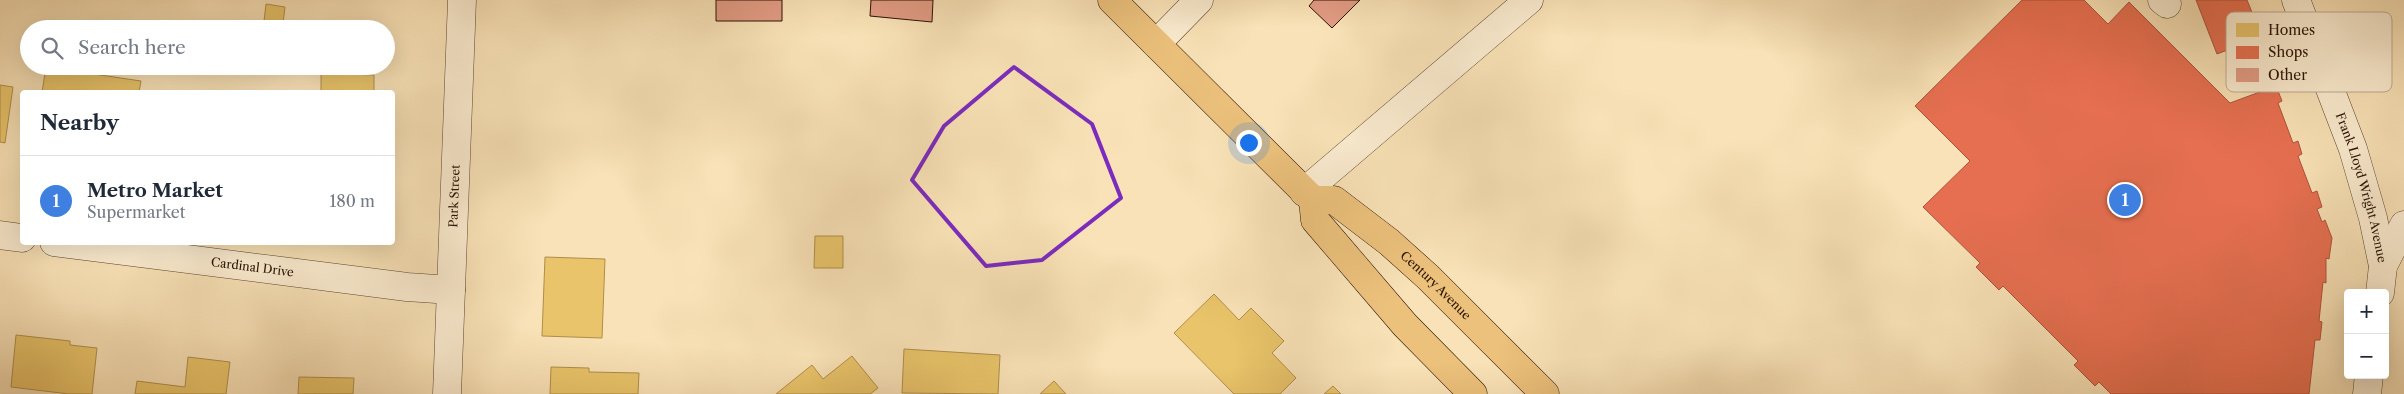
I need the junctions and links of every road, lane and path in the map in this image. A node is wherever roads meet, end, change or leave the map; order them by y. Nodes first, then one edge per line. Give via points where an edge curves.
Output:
1 (462, 0) edge
2 (1112, 0) edge
3 (1199, 0) edge
4 (1529, 0) edge
5 (2296, 0) edge
6 (2301, 12) edge
7 (1156, 44) junction
8 (2331, 92) edge
9 (1308, 196) junction
10 (2404, 225) edge
11 (0, 235) edge
12 (20, 238) edge
13 (77, 245) edge
14 (2382, 280) edge
15 (451, 290) junction
16 (2369, 379) edge
17 (447, 394) edge
18 (1473, 394) edge
19 (1545, 394) edge
20 (2367, 394) edge

1 - 15 street, Park Street
2 - 7 main road
3 - 7 street
4 - 9 street
5 - 6 street, Frank Lloyd Wright Avenue
7 - 9 main road
8 - 14 street, Frank Lloyd Wright Avenue via 2373,218
9 - 18 main road via 1315,220 1405,325
9 - 19 main road, Century Avenue via 1334,200 1389,242
10 - 14 street
11 - 12 street
13 - 15 street, Cardinal Drive
15 - 17 street, Park Street
16 - 20 street

